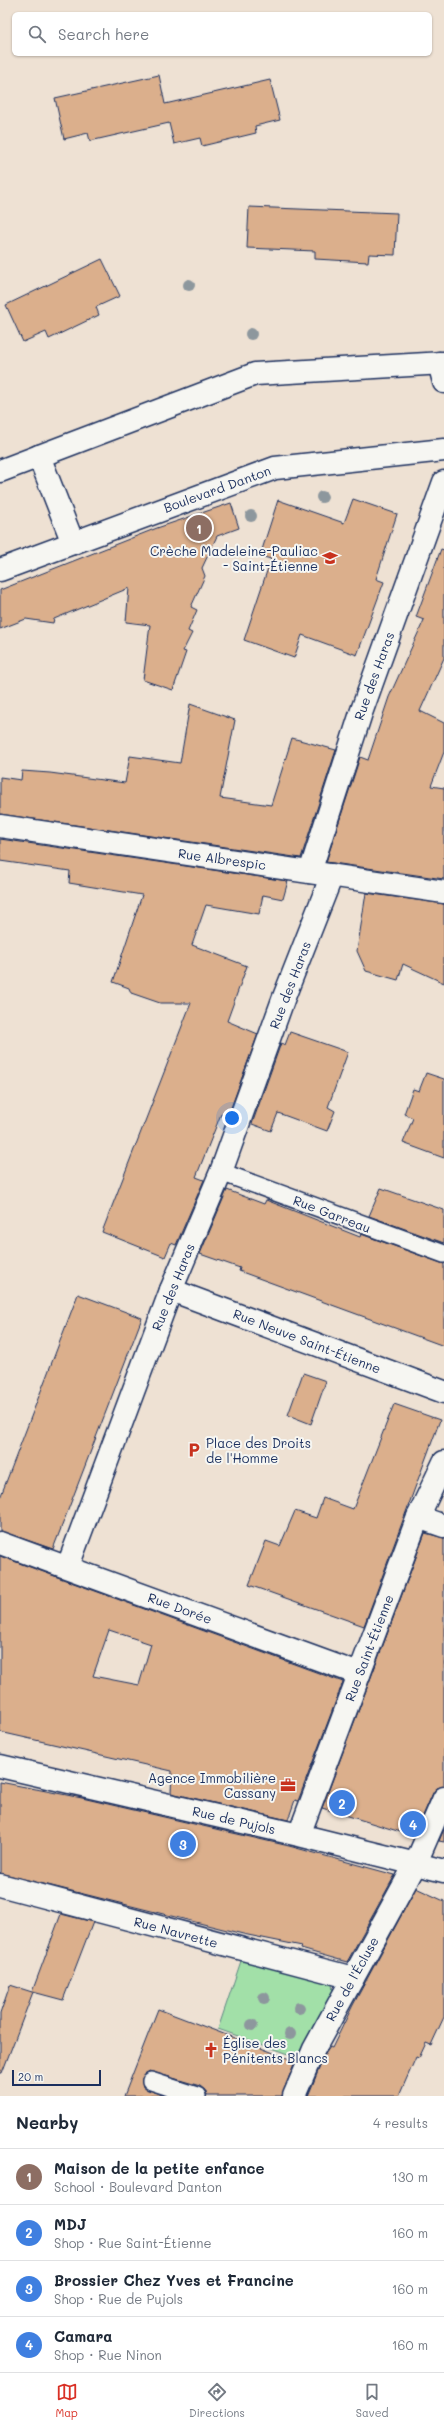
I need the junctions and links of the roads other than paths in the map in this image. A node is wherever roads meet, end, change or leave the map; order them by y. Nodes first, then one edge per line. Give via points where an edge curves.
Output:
1 (442, 369) edge
2 (444, 450) edge
3 (39, 456) junction
4 (0, 471) edge
5 (444, 482) edge
6 (73, 543) junction
7 (0, 570) edge
8 (0, 826) edge
9 (310, 872) junction
10 (332, 875) junction
11 (444, 892) edge
12 (221, 1172) junction
13 (444, 1254) edge
14 (171, 1290) junction
15 (444, 1392) edge
16 (444, 1462) edge
17 (418, 1517) junction
18 (444, 1526) edge
19 (0, 1543) edge
20 (68, 1566) junction
21 (359, 1674) junction
22 (0, 1766) edge
23 (444, 1798) edge
24 (299, 1835) junction
25 (415, 1865) junction
26 (444, 1871) edge
27 (0, 1885) edge
28 (353, 1978) junction
29 (151, 2081) dead end
30 (197, 2096) edge
31 (294, 2096) edge

1 - 3 street via 255,374
2 - 6 street, Boulevard Danton via 275,468
3 - 4 street
3 - 6 street
5 - 9 street, Rue des Haras via 361,713
6 - 7 street, Boulevard Danton
8 - 9 street, Rue Albrespic
9 - 10 street, Rue Albrespic
10 - 11 street, Rue Albrespic
10 - 12 street, Rue des Haras via 284,997
12 - 13 lane, Rue Garreau
12 - 14 street, Rue des Haras
14 - 15 street, Rue Neuve Saint-Étienne
14 - 20 street, Rue des Haras
16 - 17 street, Rue Saint-Étienne
17 - 18 street
17 - 21 street, Rue Saint-Étienne
19 - 20 street, Rue Dorée
20 - 21 street, Rue Dorée
21 - 24 street, Rue Saint-Étienne
22 - 24 street, Rue de Pujols
23 - 25 street, Rue de l'Écluse
24 - 25 street, Rue de Pujols
25 - 26 street, Rue de Pujols
25 - 28 street, Rue de l'Écluse
27 - 28 street, Rue Navrette
28 - 31 street, Rue de l'Écluse via 314,2049
29 - 30 lane

